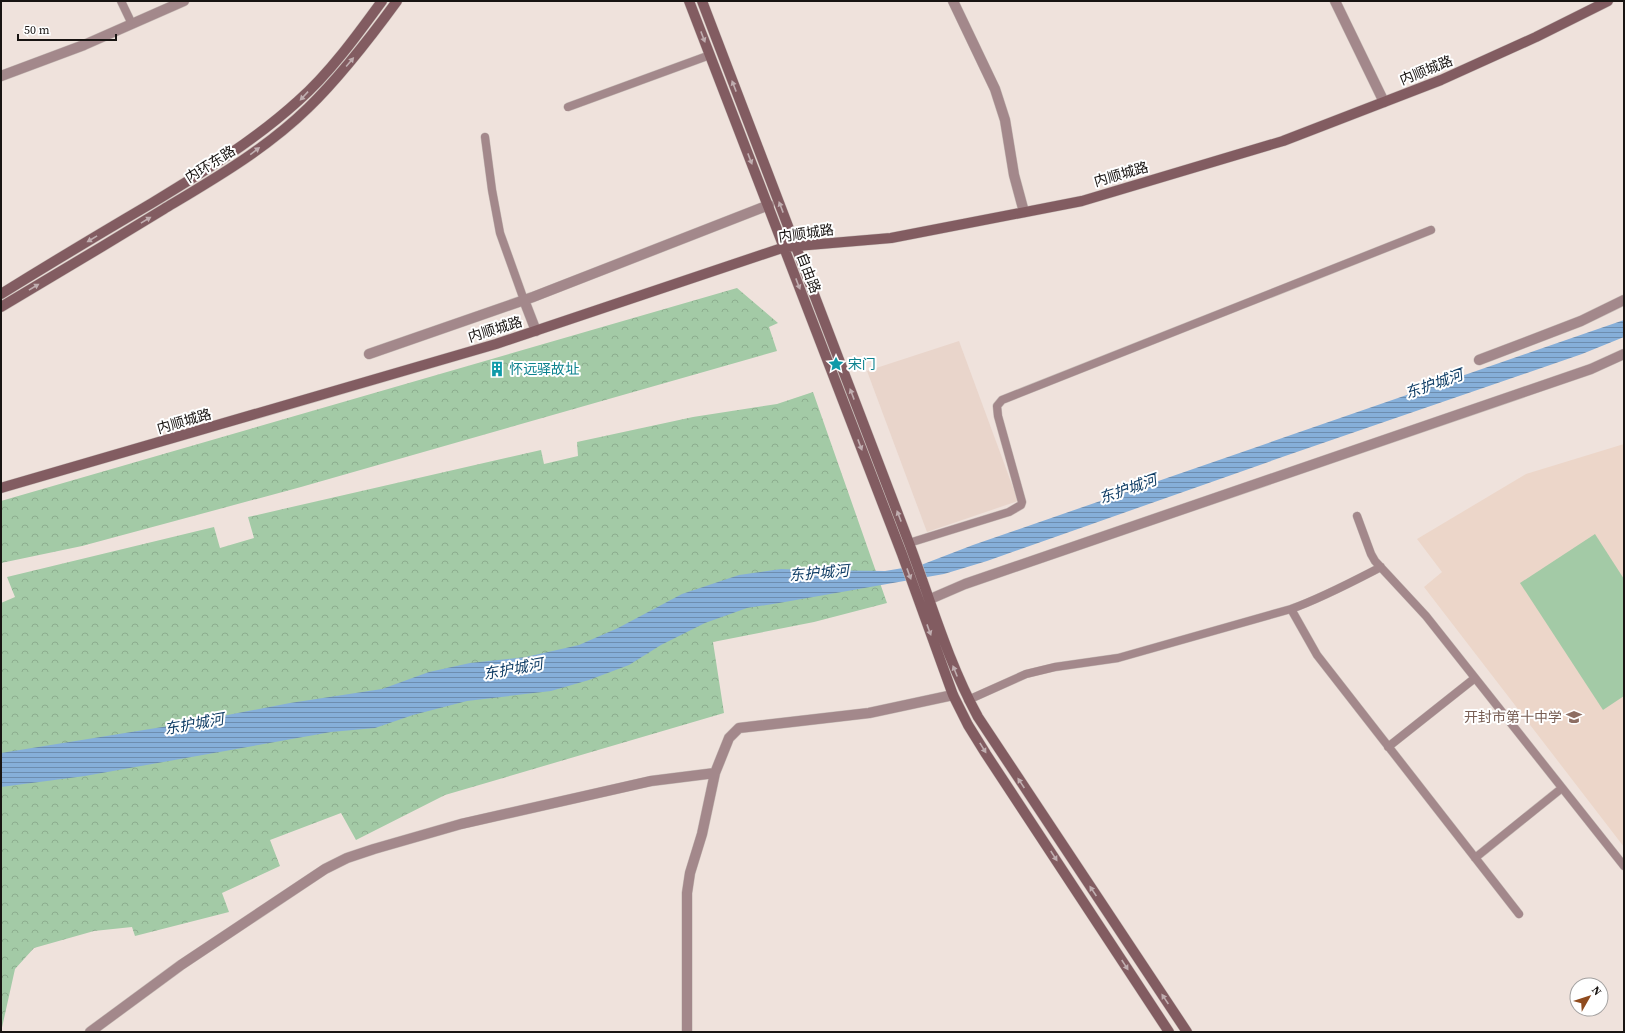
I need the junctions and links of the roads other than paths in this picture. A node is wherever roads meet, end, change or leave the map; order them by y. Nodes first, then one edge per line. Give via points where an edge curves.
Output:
1 (121, 1) edge
2 (184, 1) edge
3 (382, 1) edge
4 (397, 1) edge
5 (689, 1) edge
6 (702, 1) edge
7 (952, 1) edge
8 (1335, 1) edge
9 (1608, 1) edge
10 (132, 24) junction
11 (710, 55) junction
12 (1, 76) edge
13 (1384, 102) junction
14 (568, 107) dead end
15 (486, 137) dead end
16 (769, 205) junction
17 (1024, 212) junction
18 (1431, 230) dead end
19 (796, 246) junction
20 (785, 247) junction
21 (1, 294) edge
22 (524, 300) junction
23 (1624, 300) edge
24 (1, 307) edge
25 (536, 331) junction
26 (369, 354) dead end
27 (1624, 354) edge
28 (1479, 360) dead end
29 (1, 488) edge
30 (1357, 516) dead end
31 (911, 548) junction
32 (1381, 567) junction
33 (923, 594) junction
34 (1291, 609) junction
35 (1475, 678) junction
36 (953, 695) junction
37 (968, 700) junction
38 (1388, 747) junction
39 (715, 773) junction
40 (1562, 788) junction
41 (1475, 858) junction
42 (1624, 866) edge
43 (1519, 914) dead end
44 (90, 1032) edge
45 (687, 1032) edge
46 (1170, 1032) edge
47 (1186, 1032) edge

1 - 10 lane
2 - 10 street
3 -> 21 street, 内环东路 via 305,94 265,129 223,160
24 -> 4 street, 内环东路 via 229,170 272,138 308,108 341,73
5 -> 11 street, 自由路
19 -> 6 street, 自由路
7 - 17 street via 995,88 1005,120 1014,175
8 - 13 street
9 - 13 street, 内顺城路 via 1441,80
10 - 12 street
11 - 14 lane
11 -> 16 street, 自由路
13 - 17 street, 内顺城路 via 1276,144 1082,201
15 - 22 lane via 500,233
16 - 20 street, 自由路
16 - 22 street
17 - 19 street, 内顺城路 via 891,238
18 - 31 lane via 1002,400 997,406 998,416 1021,505 1009,512
19 - 20 street, 内顺城路
31 -> 19 street, 自由路
20 - 25 street, 内顺城路
20 -> 33 street, 自由路 via 902,554
22 - 25 street
22 - 26 street
23 - 28 street via 1581,321
25 - 29 street, 内顺城路
27 - 33 street via 1591,368 965,584
30 - 32 lane via 1371,554
31 - 33 street, 自由路
32 - 34 lane
32 - 35 lane via 1426,616
33 -> 36 street
37 -> 33 street
34 - 37 lane via 1118,658 1026,674
34 - 38 lane via 1317,655
35 - 38 lane
35 - 40 lane
36 - 39 street via 869,713 739,728 729,738
36 -> 46 street via 986,754
47 -> 37 street
38 - 41 lane
39 - 44 street via 651,781 462,824 347,858 325,869 181,965
39 - 45 street via 687,893
40 - 41 lane
40 - 42 lane
41 - 43 lane

